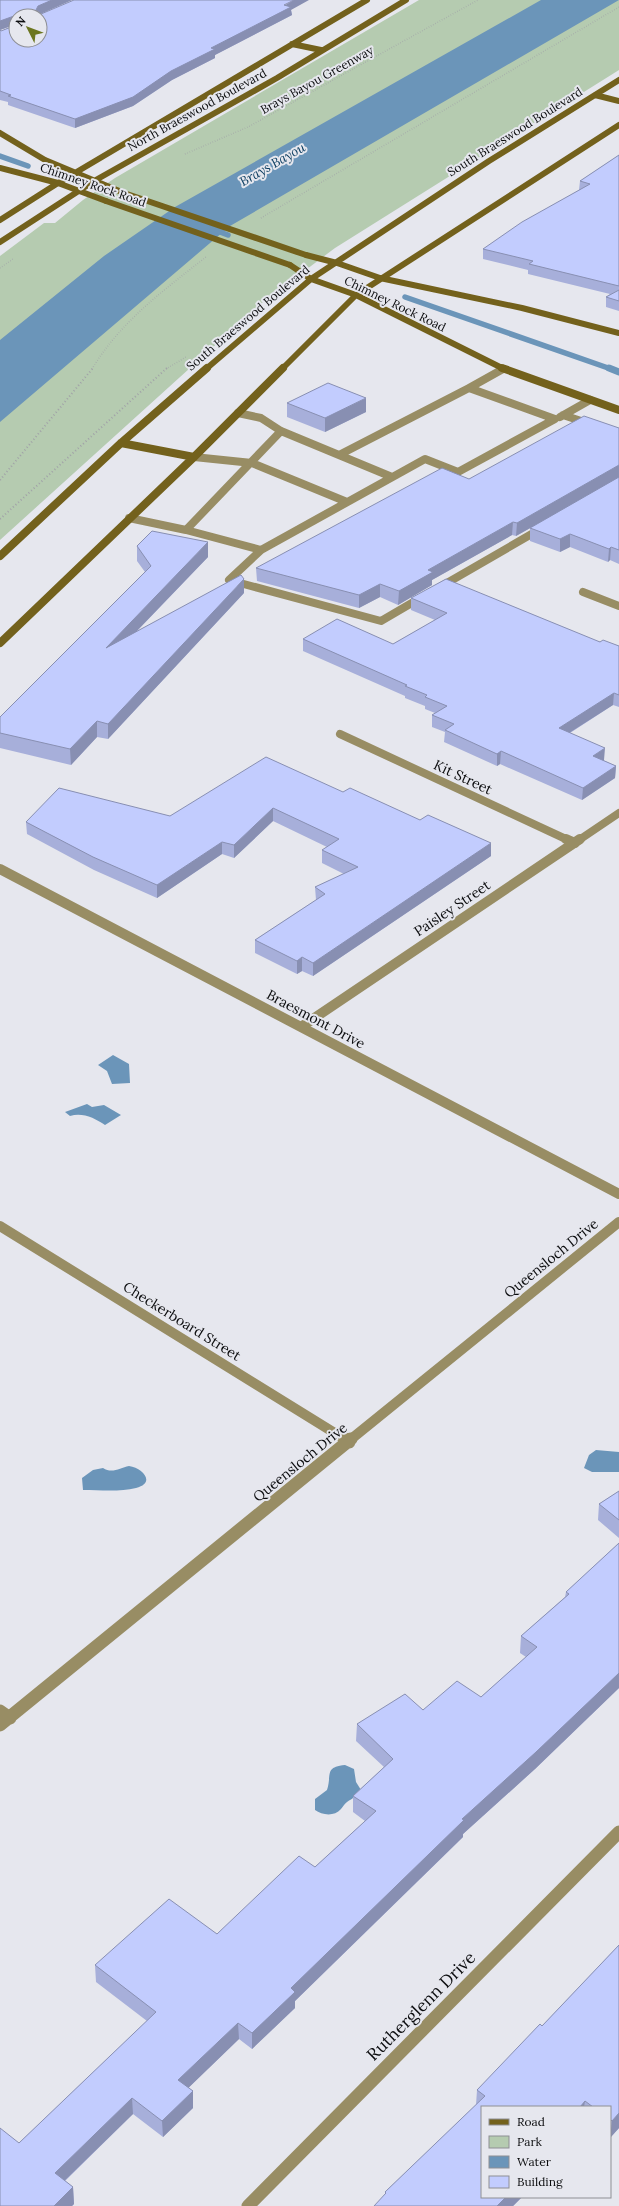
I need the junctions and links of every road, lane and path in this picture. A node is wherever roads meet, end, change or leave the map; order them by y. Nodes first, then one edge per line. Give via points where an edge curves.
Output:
1 (367, 0) edge
2 (406, 0) edge
3 (478, 0) edge
4 (619, 7) edge
5 (292, 44) junction
6 (321, 50) junction
7 (619, 80) edge
8 (594, 95) junction
9 (619, 101) edge
10 (619, 125) edge
11 (0, 133) edge
12 (184, 154) dead end
13 (0, 168) edge
14 (73, 174) junction
15 (94, 181) junction
16 (58, 183) junction
17 (79, 190) junction
18 (0, 220) edge
19 (254, 222) dead end
20 (0, 242) edge
21 (210, 254) dead end
22 (337, 263) junction
23 (311, 278) junction
24 (380, 278) junction
25 (356, 295) junction
26 (619, 333) edge
27 (503, 369) junction
28 (468, 388) junction
29 (590, 400) junction
30 (619, 410) edge
31 (238, 413) junction
32 (563, 415) junction
33 (555, 419) junction
34 (598, 427) edge
35 (281, 431) junction
36 (121, 444) junction
37 (339, 455) junction
38 (194, 457) junction
39 (252, 464) junction
40 (392, 477) junction
41 (0, 480) edge
42 (347, 502) junction
43 (129, 518) junction
44 (551, 522) edge
45 (186, 530) junction
46 (261, 550) junction
47 (0, 556) edge
48 (583, 592) dead end
49 (619, 606) edge
50 (0, 643) edge
51 (340, 734) dead end
52 (619, 813) edge
53 (575, 843) junction
54 (0, 869) edge
55 (301, 1027) junction
56 (619, 1194) edge
57 (619, 1222) edge
58 (0, 1226) edge
59 (349, 1442) junction
60 (3, 1718) edge
61 (619, 1832) edge
62 (248, 2206) edge

1 - 5 main road, North Braeswood Boulevard
2 - 6 main road, North Braeswood Boulevard
3 - 12 path, Brays Bayou Greenway via 248,127
4 - 19 path
5 - 6 main road
5 - 14 main road, North Braeswood Boulevard
6 - 15 main road, North Braeswood Boulevard via 277,78
7 - 8 main road, South Braeswood Boulevard
8 - 9 main road
8 - 22 main road, South Braeswood Boulevard via 489,161
10 - 24 main road
11 - 14 main road, Chimney Rock Road via 26,151
13 - 16 main road, Chimney Rock Road
14 - 15 main road, Chimney Rock Road
14 - 16 main road, North Braeswood Boulevard
15 - 17 main road, North Braeswood Boulevard
15 - 22 main road, Chimney Rock Road, bridge via 306,255
16 - 17 main road, Chimney Rock Road
16 - 18 main road, North Braeswood Boulevard
17 - 20 main road, North Braeswood Boulevard
17 - 23 main road, Chimney Rock Road, bridge via 106,202 290,265
21 - 41 path via 142,307 125,325 96,361 89,375
22 - 23 main road, South Braeswood Boulevard
22 - 24 main road, Chimney Rock Road
23 - 25 main road, Chimney Rock Road
23 - 36 main road, South Braeswood Boulevard
24 - 25 main road
24 - 26 main road, Chimney Rock Road via 522,308
25 - 27 main road, Chimney Rock Road
25 - 31 main road
27 - 28 street
27 - 29 main road, Chimney Rock Road
28 - 33 street
28 - 37 street
29 - 30 main road, Chimney Rock Road
29 - 32 street
31 - 35 street via 261,418
31 - 38 main road
32 - 33 street
32 - 34 street
33 - 40 street via 458,472 425,459
35 - 37 street
35 - 39 street
36 - 38 main road
36 - 47 main road, South Braeswood Boulevard
37 - 40 street
38 - 39 street
38 - 43 main road
39 - 42 street
39 - 45 street
40 - 42 street
42 - 46 street
43 - 45 street
43 - 50 main road
44 - 46 street via 381,621 229,580
45 - 46 street
48 - 49 street
51 - 53 street, Kit Street
52 - 53 street, Paisley Street
53 - 55 street, Paisley Street
54 - 55 street, Braesmont Drive
55 - 56 street, Braesmont Drive
57 - 59 street, Queensloch Drive
58 - 59 street, Checkerboard Street
59 - 60 street, Queensloch Drive
61 - 62 street, Rutherglenn Drive

